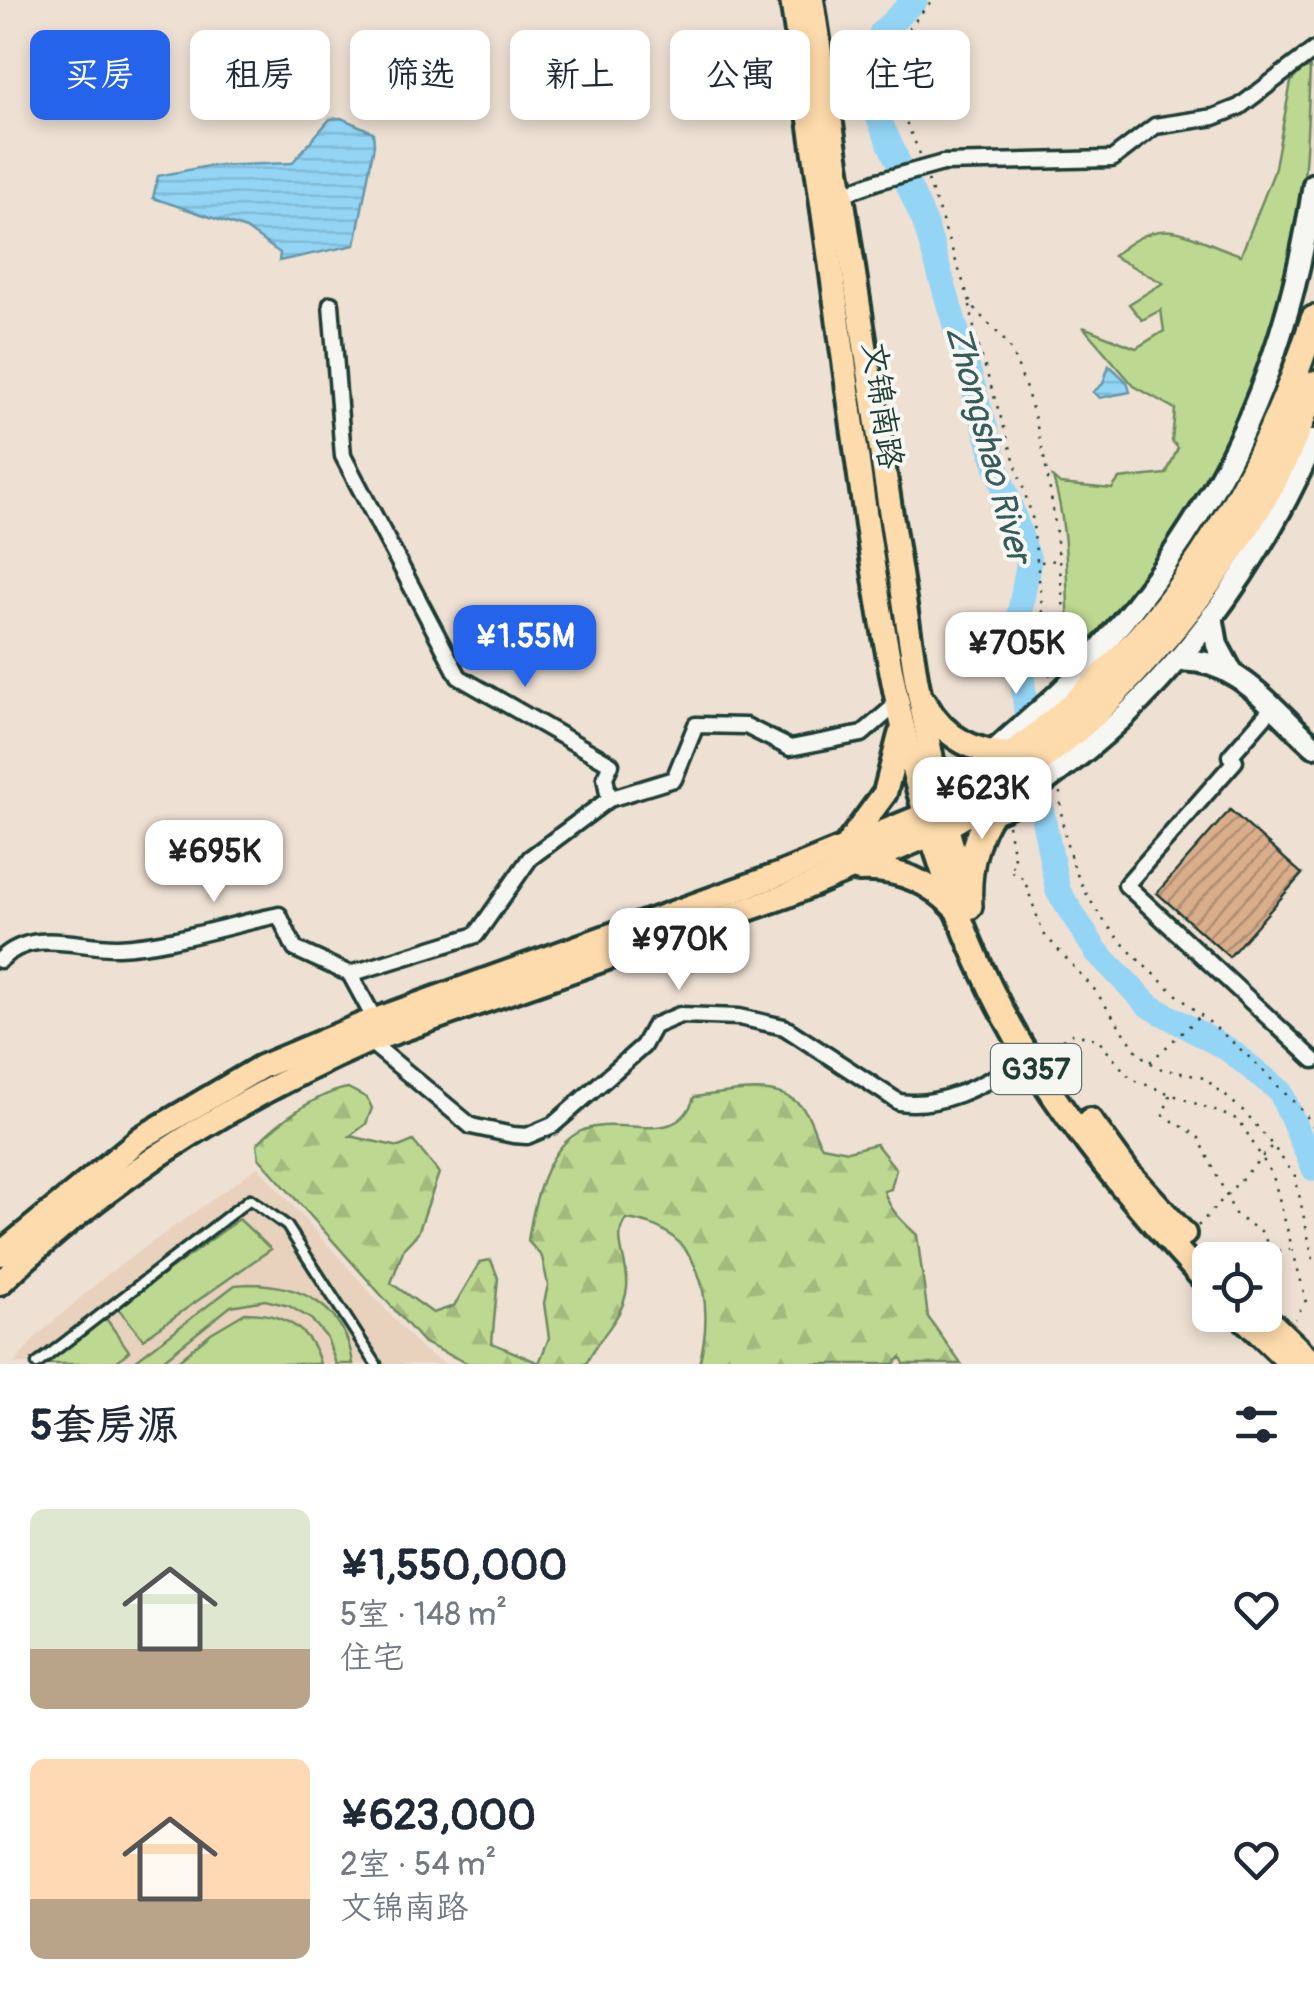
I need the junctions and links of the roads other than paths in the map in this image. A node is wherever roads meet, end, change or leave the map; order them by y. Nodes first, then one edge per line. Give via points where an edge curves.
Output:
1 (792, 0) edge
2 (812, 0) edge
3 (1314, 50) edge
4 (1314, 184) edge
5 (843, 194) junction
6 (331, 304) dead end
7 (1314, 319) edge
8 (1314, 384) edge
9 (1314, 440) edge
10 (1212, 616) junction
11 (1177, 660) junction
12 (1231, 671) junction
13 (916, 678) junction
14 (899, 702) junction
15 (1272, 708) junction
16 (1072, 709) junction
17 (1314, 746) edge
18 (1001, 777) junction
19 (609, 799) junction
20 (935, 820) junction
21 (841, 861) junction
22 (963, 908) junction
23 (0, 960) edge
24 (350, 974) junction
25 (372, 1030) junction
26 (1036, 1054) junction
27 (1314, 1060) edge
28 (1192, 1243) edge
29 (0, 1254) edge
30 (1192, 1266) edge
31 (0, 1283) edge
32 (1258, 1332) edge
33 (1281, 1332) edge
34 (37, 1364) edge
35 (376, 1364) edge
36 (1291, 1364) edge
37 (1314, 1364) edge

1 - 14 main road, 文锦南路 via 870,547
2 - 5 main road, 文锦南路
3 - 5 street, bridge via 1239,107 1155,126 1112,159 943,163
4 - 16 street via 1306,244 1274,366 1212,497
5 - 13 main road, 文锦南路
6 - 19 street via 343,456 459,678 611,764
7 - 16 highway via 1292,387 1229,521 1182,590
8 - 16 highway via 1242,532 1198,598
9 - 10 street via 1276,522
10 - 11 street
10 - 12 street
11 - 12 street via 1211,661
11 - 16 street
12 - 15 street
13 - 18 main road via 929,712
13 - 20 main road, 文锦南路
14 - 19 street via 862,734 790,748 746,726 696,725 674,778
14 - 20 main road, 文锦南路
14 - 21 main road via 900,739 886,793
15 - 17 street
15 - 27 street via 1230,756 1235,761 1126,885
16 - 18 highway
16 - 18 street via 1060,770
18 - 20 highway
18 - 20 street
18 - 22 highway
19 - 24 street via 530,858 476,935
20 - 21 main road
20 - 22 main road, G357
21 - 22 main road via 927,884
21 - 25 main road
22 - 26 main road, G357
23 - 24 street via 12,948 52,940 119,947 279,914 294,949
24 - 25 street
25 - 26 street via 470,1126 528,1136 581,1103 643,1046 654,1026 680,1015 784,1026 899,1102 913,1104 968,1092
25 - 29 main road via 262,1067 140,1138
25 - 31 main road via 148,1160
26 - 28 main road, G357
26 - 30 main road, G357 via 1112,1178
32 - 36 main road
33 - 37 main road
34 - 35 lane via 250,1199 287,1226

